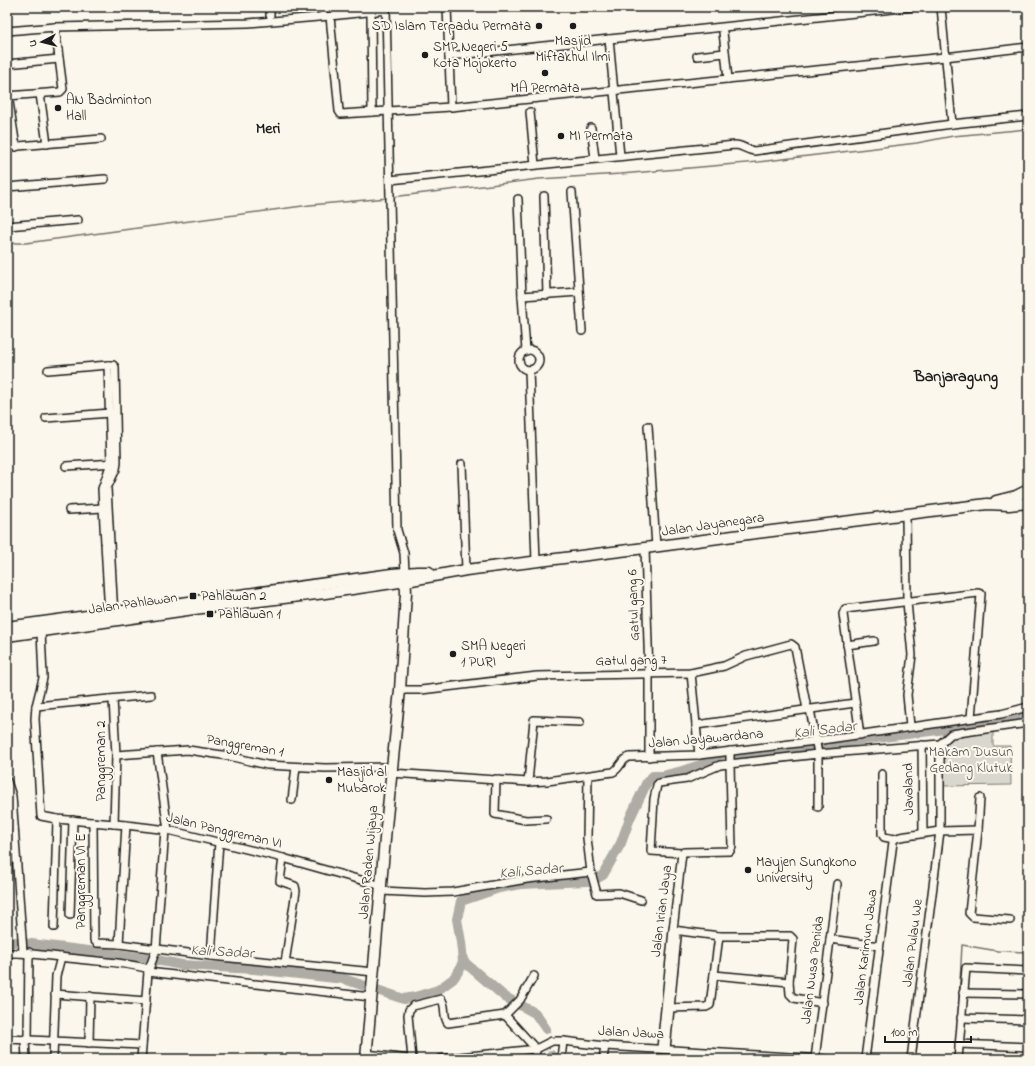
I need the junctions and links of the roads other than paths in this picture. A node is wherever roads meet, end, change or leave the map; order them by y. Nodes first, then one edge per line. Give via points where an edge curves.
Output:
1 (270, 7) edge
2 (324, 7) edge
3 (447, 7) edge
4 (912, 7) edge
5 (940, 7) edge
6 (386, 9) edge
7 (371, 12) junction
8 (270, 15) dead end
9 (327, 16) junction
10 (55, 27) junction
11 (7, 31) edge
12 (723, 32) dead end
13 (609, 39) junction
14 (1028, 47) edge
15 (725, 53) junction
16 (449, 56) junction
17 (697, 56) dead end
18 (945, 57) junction
19 (59, 59) junction
20 (7, 64) edge
21 (728, 79) junction
22 (614, 90) junction
23 (7, 94) edge
24 (40, 94) junction
25 (451, 107) junction
26 (388, 111) junction
27 (372, 112) junction
28 (530, 112) dead end
29 (1028, 116) edge
30 (952, 124) junction
31 (591, 128) dead end
32 (101, 139) dead end
33 (47, 144) junction
34 (16, 146) junction
35 (7, 147) edge
36 (620, 156) junction
37 (594, 158) junction
38 (534, 165) junction
39 (105, 179) dead end
40 (390, 183) junction
41 (7, 187) edge
42 (572, 192) dead end
43 (544, 196) dead end
44 (518, 199) dead end
45 (78, 220) dead end
46 (7, 226) edge
47 (579, 292) junction
48 (547, 295) junction
49 (522, 296) junction
50 (582, 331) dead end
51 (526, 351) junction
52 (108, 365) junction
53 (48, 370) dead end
54 (530, 370) junction
55 (110, 413) junction
56 (46, 418) dead end
57 (648, 426) dead end
58 (114, 463) junction
59 (462, 464) dead end
60 (66, 466) dead end
61 (1028, 490) edge
62 (1028, 502) edge
63 (987, 504) junction
64 (103, 508) junction
65 (69, 510) dead end
66 (906, 515) junction
67 (656, 546) junction
68 (645, 548) junction
69 (536, 561) junction
70 (466, 570) junction
71 (405, 577) junction
72 (907, 602) junction
73 (111, 617) junction
74 (7, 627) edge
75 (41, 631) junction
76 (7, 636) edge
77 (874, 641) dead end
78 (847, 645) junction
79 (691, 673) junction
80 (649, 675) junction
81 (400, 690) junction
82 (151, 695) dead end
83 (113, 698) junction
84 (855, 703) junction
85 (36, 706) junction
86 (1028, 707) edge
87 (808, 709) junction
88 (971, 718) junction
89 (580, 722) dead end
90 (1028, 723) edge
91 (696, 725) junction
92 (910, 726) junction
93 (860, 735) junction
94 (940, 744) junction
95 (922, 745) junction
96 (817, 747) junction
97 (157, 752) junction
98 (116, 755) junction
99 (699, 755) junction
100 (649, 757) junction
101 (730, 757) junction
102 (296, 768) junction
103 (392, 770) junction
104 (882, 774) dead end
105 (588, 776) junction
106 (496, 779) junction
107 (7, 781) edge
108 (528, 782) junction
109 (980, 798) dead end
110 (292, 800) dead end
111 (818, 807) dead end
112 (57, 819) junction
113 (546, 819) dead end
114 (73, 820) junction
115 (93, 822) junction
116 (114, 824) junction
117 (126, 825) junction
118 (166, 830) junction
119 (978, 830) junction
120 (940, 831) junction
121 (923, 833) junction
122 (894, 839) junction
123 (219, 842) junction
124 (682, 853) junction
125 (283, 858) junction
126 (591, 873) junction
127 (837, 884) dead end
128 (381, 888) junction
129 (641, 900) dead end
130 (70, 915) dead end
131 (1010, 920) dead end
132 (54, 927) dead end
133 (675, 930) junction
134 (719, 936) junction
135 (830, 939) junction
136 (119, 944) junction
137 (879, 946) junction
138 (25, 950) junction
139 (7, 953) edge
140 (155, 953) junction
141 (210, 956) junction
142 (61, 957) junction
143 (285, 963) junction
144 (150, 968) junction
145 (1028, 971) edge
146 (374, 973) junction
147 (714, 975) junction
148 (534, 976) dead end
149 (789, 982) junction
150 (963, 993) junction
151 (55, 994) junction
152 (1028, 994) edge
153 (371, 995) junction
154 (90, 996) junction
155 (146, 1001) junction
156 (823, 1003) junction
157 (667, 1008) junction
158 (506, 1015) junction
159 (961, 1018) junction
160 (1028, 1020) edge
161 (7, 1039) edge
162 (27, 1039) junction
163 (54, 1041) junction
164 (563, 1041) junction
165 (89, 1043) junction
166 (959, 1044) junction
167 (142, 1045) junction
168 (605, 1046) junction
169 (1028, 1047) edge
170 (540, 1048) junction
171 (663, 1048) junction
172 (366, 1057) edge
173 (778, 1057) edge
174 (26, 1059) edge
175 (53, 1059) edge
176 (141, 1059) edge
177 (411, 1059) edge
178 (440, 1059) edge
179 (535, 1059) edge
180 (561, 1059) edge
181 (603, 1059) edge
182 (816, 1059) edge
183 (824, 1059) edge
184 (865, 1059) edge
185 (911, 1059) edge
186 (958, 1059) edge

1 - 8 street
2 - 9 street
3 - 16 street
4 - 13 street
5 - 18 street
6 - 7 street
6 - 26 street
7 - 9 street
7 - 27 street
9 - 10 street via 229,24
9 - 27 street via 339,112
10 - 11 street
10 - 19 street
12 - 15 street
13 - 16 street
13 - 22 street
14 - 18 street
15 - 17 street
15 - 21 street
16 - 25 street
18 - 21 street
18 - 30 street
19 - 20 street
19 - 24 street via 63,90
21 - 22 street
22 - 25 street
22 - 36 street
23 - 24 street
23 - 34 street
24 - 33 street
25 - 26 street
26 - 27 street
26 - 40 street
28 - 38 street
29 - 30 street
30 - 36 street via 754,151 735,144
31 - 37 street
32 - 33 street
33 - 34 street
34 - 35 street
36 - 37 street
37 - 38 street
38 - 40 street
39 - 41 street
40 - 71 street via 397,530 404,554
42 - 47 street
43 - 48 street
44 - 49 street
45 - 46 street
47 - 48 street
47 - 50 street
48 - 49 street
49 - 51 street
51 - 54 street via 520,360 524,368
51 - 54 street via 532,351 539,358 536,368
52 - 53 street
52 - 55 street
52 - 58 street via 114,365
54 - 69 street
55 - 56 street
55 - 58 street
57 - 67 street
58 - 60 street
58 - 64 street via 102,485
58 - 73 street via 116,470 108,488
59 - 70 street
61 - 63 main road, Jalan Jayanegara
62 - 63 main road, Jalan Jayanegara via 1009,505
63 - 66 main road, Jalan Jayanegara
64 - 65 street
64 - 73 street
66 - 67 main road, Jalan Jayanegara
66 - 72 street
67 - 68 main road, Jalan Jayanegara
68 - 69 main road, Jalan Jayanegara
68 - 80 street, Gatul gang 6
69 - 70 main road, Jalan Jayanegara
70 - 71 main road, Jalan Jayanegara
71 - 73 main road, Jalan Pahlawan
71 - 81 main road, Jalan Raden Wijaya
72 - 78 street via 844,610
72 - 88 street via 980,594
72 - 92 street via 912,656 907,695
73 - 74 main road, Jalan Pahlawan
73 - 75 main road, Jalan Pahlawan
75 - 76 main road, Jalan Pahlawan
75 - 85 street via 43,678
77 - 78 street
78 - 84 street
79 - 80 street, Gatul gang 7
79 - 87 street, Gatul gang 7 via 720,667 791,644 795,648
79 - 91 street
80 - 81 street, Gatul gang 7 via 537,676 421,690
80 - 100 street, Gatul gang 6
81 - 103 main road, Jalan Raden Wijaya
82 - 83 street
83 - 85 street
83 - 98 street, Panggreman 2
84 - 87 street
84 - 93 street
85 - 112 street, Jalan Panggreman VI via 40,814
86 - 88 street, Jalan Jayawardana
87 - 91 street
87 - 96 street
88 - 92 street, Jalan Jayawardana
89 - 108 street via 534,720
90 - 94 street via 951,734
91 - 99 street
92 - 93 street, Jalan Jayawardana
93 - 96 street, Jalan Jayawardana
94 - 95 street
94 - 120 street, Jalan Pulau We
95 - 96 street
95 - 121 street, Javaland
96 - 101 street
96 - 101 street, Jalan Jayawardana
96 - 111 street
97 - 98 street, Panggreman 1
97 - 102 street, Panggreman 1 via 188,750 229,756 258,764
97 - 118 street
98 - 116 street, Panggreman 2
99 - 100 street, Jalan Jayawardana
99 - 101 street, Jalan Jayawardana
100 - 105 street, Jalan Jayawardana via 626,758 615,771
101 - 124 street, Jalan Irian Jaya via 731,850
101 - 124 street via 687,779 657,785 650,849
102 - 103 street, Panggreman 1
102 - 110 street
103 - 106 street, Jalan Jayawardana
103 - 128 main road, Jalan Raden Wijaya
104 - 122 street via 882,834
105 - 108 street, Jalan Jayawardana
105 - 126 street via 587,838
106 - 108 street, Jalan Jayawardana
106 - 113 street via 495,814 526,820
107 - 138 street via 12,796
109 - 119 street
112 - 114 street, Jalan Panggreman VI
112 - 132 street
114 - 115 street, Jalan Panggreman VI
114 - 130 street
115 - 116 street, Jalan Panggreman VI
115 - 136 street, Panggreman VI E via 94,940 96,943
116 - 117 street, Jalan Panggreman VI
117 - 118 street, Jalan Panggreman VI
117 - 136 street
118 - 123 street, Jalan Panggreman VI
118 - 140 street
119 - 120 street
119 - 131 street via 969,913 973,917
120 - 121 street
120 - 185 street, Jalan Pulau We
121 - 122 street
122 - 137 street, Jalan Karimun Jawa
123 - 125 street, Jalan Panggreman VI
123 - 141 street
124 - 133 street, Jalan Irian Jaya
125 - 128 street, Jalan Panggreman VI
125 - 143 street via 280,880 294,886 296,891
126 - 128 street, Jalan Panggreman VI via 527,879 453,892 425,894
126 - 129 street via 597,894 619,893
127 - 135 street, Jalan Nusa Penida
128 - 146 main road, Jalan Raden Wijaya
133 - 134 street
133 - 157 street, Jalan Irian Jaya
134 - 147 street
134 - 149 street via 790,936 793,940
135 - 137 street
135 - 156 street, Jalan Nusa Penida
136 - 140 street
137 - 184 street, Jalan Karimun Jawa
138 - 139 street
138 - 142 street
138 - 162 street
140 - 141 street
140 - 144 street
141 - 143 street
142 - 144 street
142 - 151 street via 56,972
143 - 146 street
144 - 153 street
144 - 155 street
145 - 150 street via 966,968
146 - 153 main road, Jalan Raden Wijaya
147 - 149 street
147 - 157 street via 711,1003 708,1006
148 - 158 street via 520,1000
149 - 156 street via 792,997
150 - 152 street
150 - 159 street
151 - 154 street
151 - 163 street
153 - 172 main road, Jalan Raden Wijaya
154 - 155 street
154 - 165 street
155 - 167 street
156 - 182 street, Jalan Nusa Penida
157 - 171 street, Jalan Irian Jaya
158 - 170 street
158 - 177 street via 449,1023 445,1020 442,999 411,1008 408,1015
159 - 160 street
159 - 166 street
161 - 162 street
162 - 163 street
162 - 174 street
163 - 165 street
163 - 175 street
164 - 168 street, Jalan Jawa
164 - 170 street, Jalan Jawa via 552,1041
164 - 180 street
165 - 167 street
166 - 169 street
166 - 186 street
167 - 176 street
168 - 171 street, Jalan Jawa
168 - 181 street
170 - 178 street, Jalan Jawa
170 - 179 street
171 - 173 street, Jalan Jawa
172 - 177 street
173 - 182 street, Jalan Jawa
182 - 183 street, Jalan Jawa

